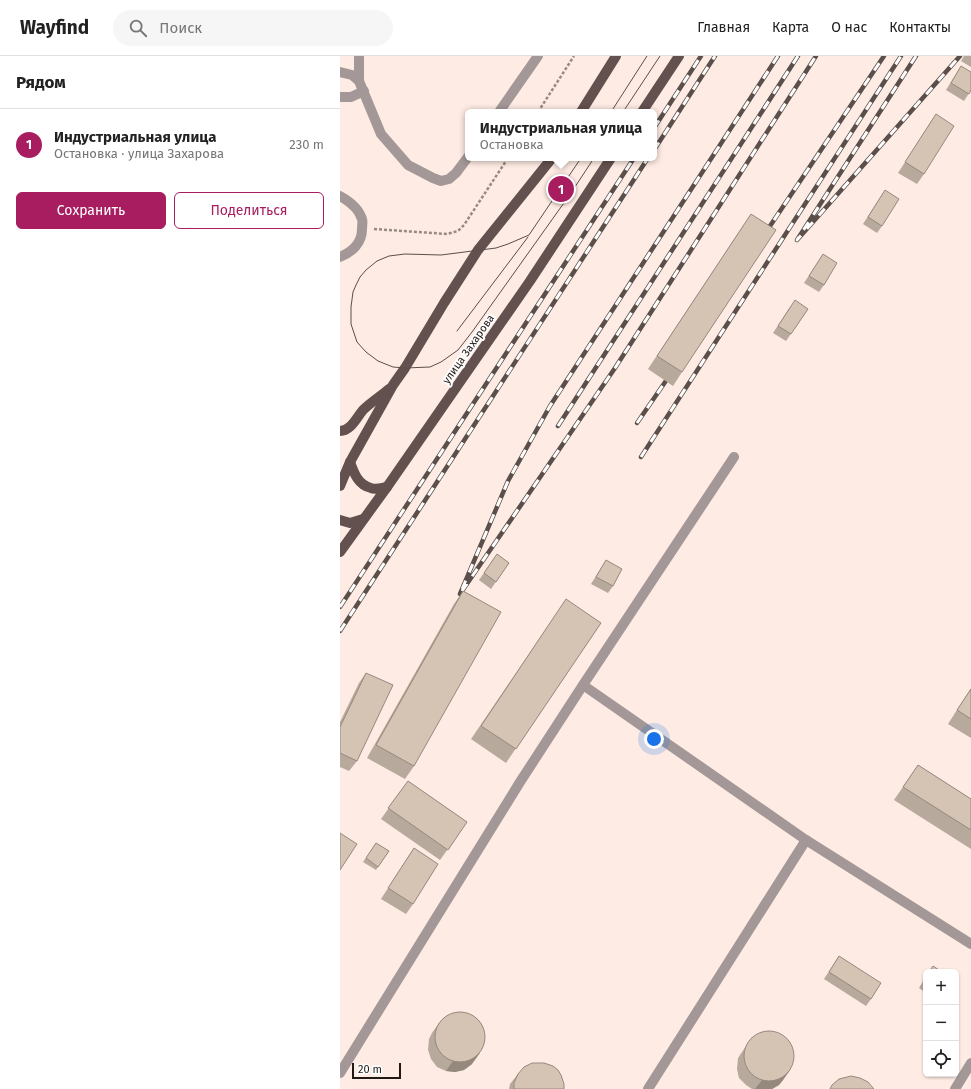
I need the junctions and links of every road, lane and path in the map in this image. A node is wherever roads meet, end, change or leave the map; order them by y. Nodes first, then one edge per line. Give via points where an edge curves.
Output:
1 (359, 56) edge
2 (538, 56) edge
3 (574, 56) edge
4 (616, 56) edge
5 (679, 56) edge
6 (340, 72) edge
7 (359, 80) junction
8 (364, 91) junction
9 (340, 97) edge
10 (501, 109) edge
11 (540, 109) edge
12 (583, 109) edge
13 (644, 109) edge
14 (465, 161) edge
15 (506, 161) edge
16 (550, 161) edge
17 (609, 161) edge
18 (340, 196) edge
19 (362, 228) junction
20 (340, 258) edge
21 (393, 385) junction
22 (340, 431) edge
23 (734, 457) dead end
24 (350, 462) junction
25 (340, 486) edge
26 (387, 487) junction
27 (363, 519) junction
28 (340, 520) edge
29 (340, 552) edge
30 (583, 685) junction
31 (806, 840) junction
32 (971, 944) edge
33 (971, 1063) edge
34 (340, 1073) edge
35 (648, 1089) edge
36 (955, 1089) edge

1 - 7 lane
2 - 10 lane
3 - 11 path
4 - 12 main road
5 - 13 main road
6 - 7 lane via 352,74
7 - 8 lane
8 - 9 lane via 351,97
8 - 14 lane via 381,134 408,165 441,181 449,179
15 - 19 path via 458,231 447,234
16 - 21 main road via 478,250
17 - 26 main road, улица Захарова via 530,281
18 - 19 lane via 357,209 362,219
19 - 20 lane via 357,245
21 - 22 main road via 350,426
21 - 24 main road
23 - 30 lane
24 - 25 main road
24 - 26 main road via 355,476 363,484 372,489
26 - 27 main road, улица Захарова
27 - 28 main road via 350,524
27 - 29 main road, улица Захарова
30 - 31 lane
30 - 34 lane
31 - 32 lane
31 - 35 lane
33 - 36 lane

